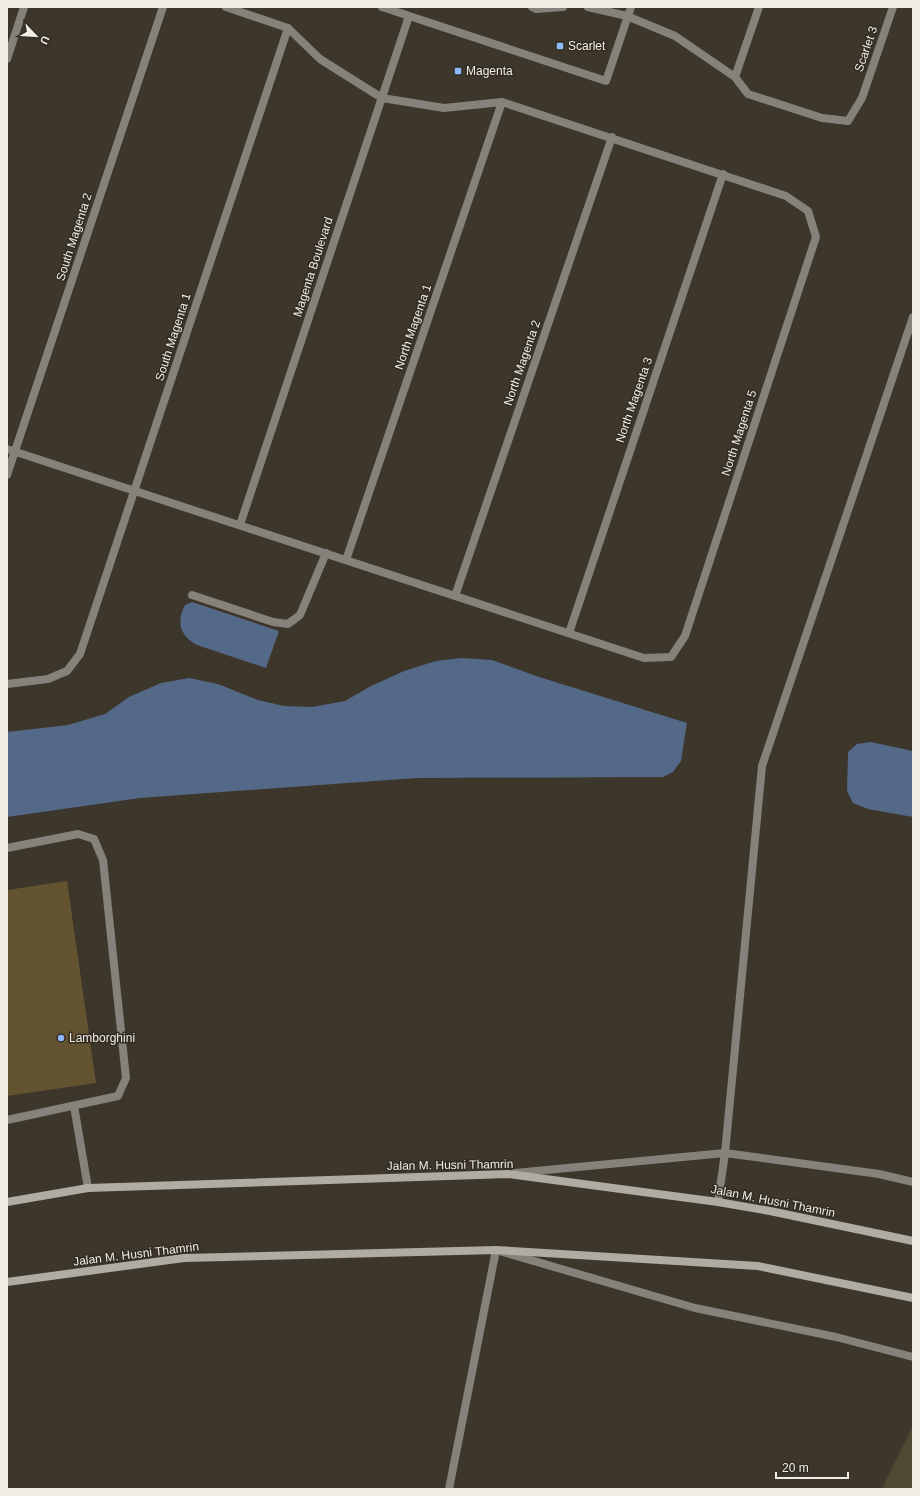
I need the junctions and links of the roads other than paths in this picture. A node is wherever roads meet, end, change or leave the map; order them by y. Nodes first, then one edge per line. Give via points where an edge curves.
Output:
1 (24, 7) edge
2 (163, 7) edge
3 (226, 7) edge
4 (382, 7) edge
5 (532, 7) edge
6 (563, 7) edge
7 (588, 7) edge
8 (631, 7) edge
9 (759, 7) edge
10 (893, 7) edge
11 (409, 16) junction
12 (627, 16) junction
13 (288, 28) junction
14 (7, 59) edge
15 (735, 77) junction
16 (382, 98) junction
17 (502, 102) junction
18 (612, 137) junction
19 (722, 174) junction
20 (913, 317) edge
21 (11, 450) edge
22 (7, 475) edge
23 (135, 490) junction
24 (240, 525) junction
25 (326, 554) junction
26 (346, 560) junction
27 (192, 595) dead end
28 (455, 596) junction
29 (569, 633) junction
30 (7, 684) edge
31 (7, 848) edge
32 (74, 1106) junction
33 (7, 1120) edge
34 (725, 1153) junction
35 (508, 1174) junction
36 (913, 1182) edge
37 (88, 1188) junction
38 (7, 1202) edge
39 (718, 1202) junction
40 (913, 1241) edge
41 (496, 1250) junction
42 (7, 1282) edge
43 (913, 1298) edge
44 (913, 1357) edge
45 (449, 1489) edge

1 - 14 street
2 - 21 street, South Magenta 2
3 - 13 street
4 - 11 street
5 - 6 street
7 - 12 street
8 - 12 street
9 - 15 street
10 - 15 street, Scarlet 3 via 862,98 848,120 822,118 748,94
11 - 12 street via 606,81
11 - 16 street, Magenta Boulevard
12 - 15 street via 675,36
13 - 16 street via 320,59
13 - 23 street, South Magenta 1
16 - 17 street via 444,108
16 - 24 street, Magenta Boulevard
17 - 18 street
17 - 26 street, North Magenta 1
18 - 19 street
18 - 28 street, North Magenta 2
19 - 29 street, North Magenta 3
19 - 29 street, North Magenta 5 via 786,196 808,211 816,237 685,636 671,657 644,658
20 - 34 street via 762,766
21 - 22 street, South Magenta 2
21 - 23 street
23 - 24 street
23 - 30 street, South Magenta 1 via 80,654 67,671 48,679
24 - 25 street
25 - 26 street
25 - 27 street via 300,614 288,624 273,622
26 - 28 street
28 - 29 street
31 - 32 street via 78,834 94,839 103,860 126,1078 118,1096
32 - 33 street
32 - 37 street
34 - 35 street
34 - 36 street via 879,1174
34 - 39 street
35 - 37 main road, Jalan M. Husni Thamrin
35 - 39 main road, Jalan M. Husni Thamrin
37 - 38 main road, Jalan M. Husni Thamrin
39 - 40 main road, Jalan M. Husni Thamrin
41 - 42 main road, Jalan M. Husni Thamrin via 184,1258
41 - 43 main road, Jalan M. Husni Thamrin via 758,1266
41 - 44 street via 695,1308 836,1337
41 - 45 street

